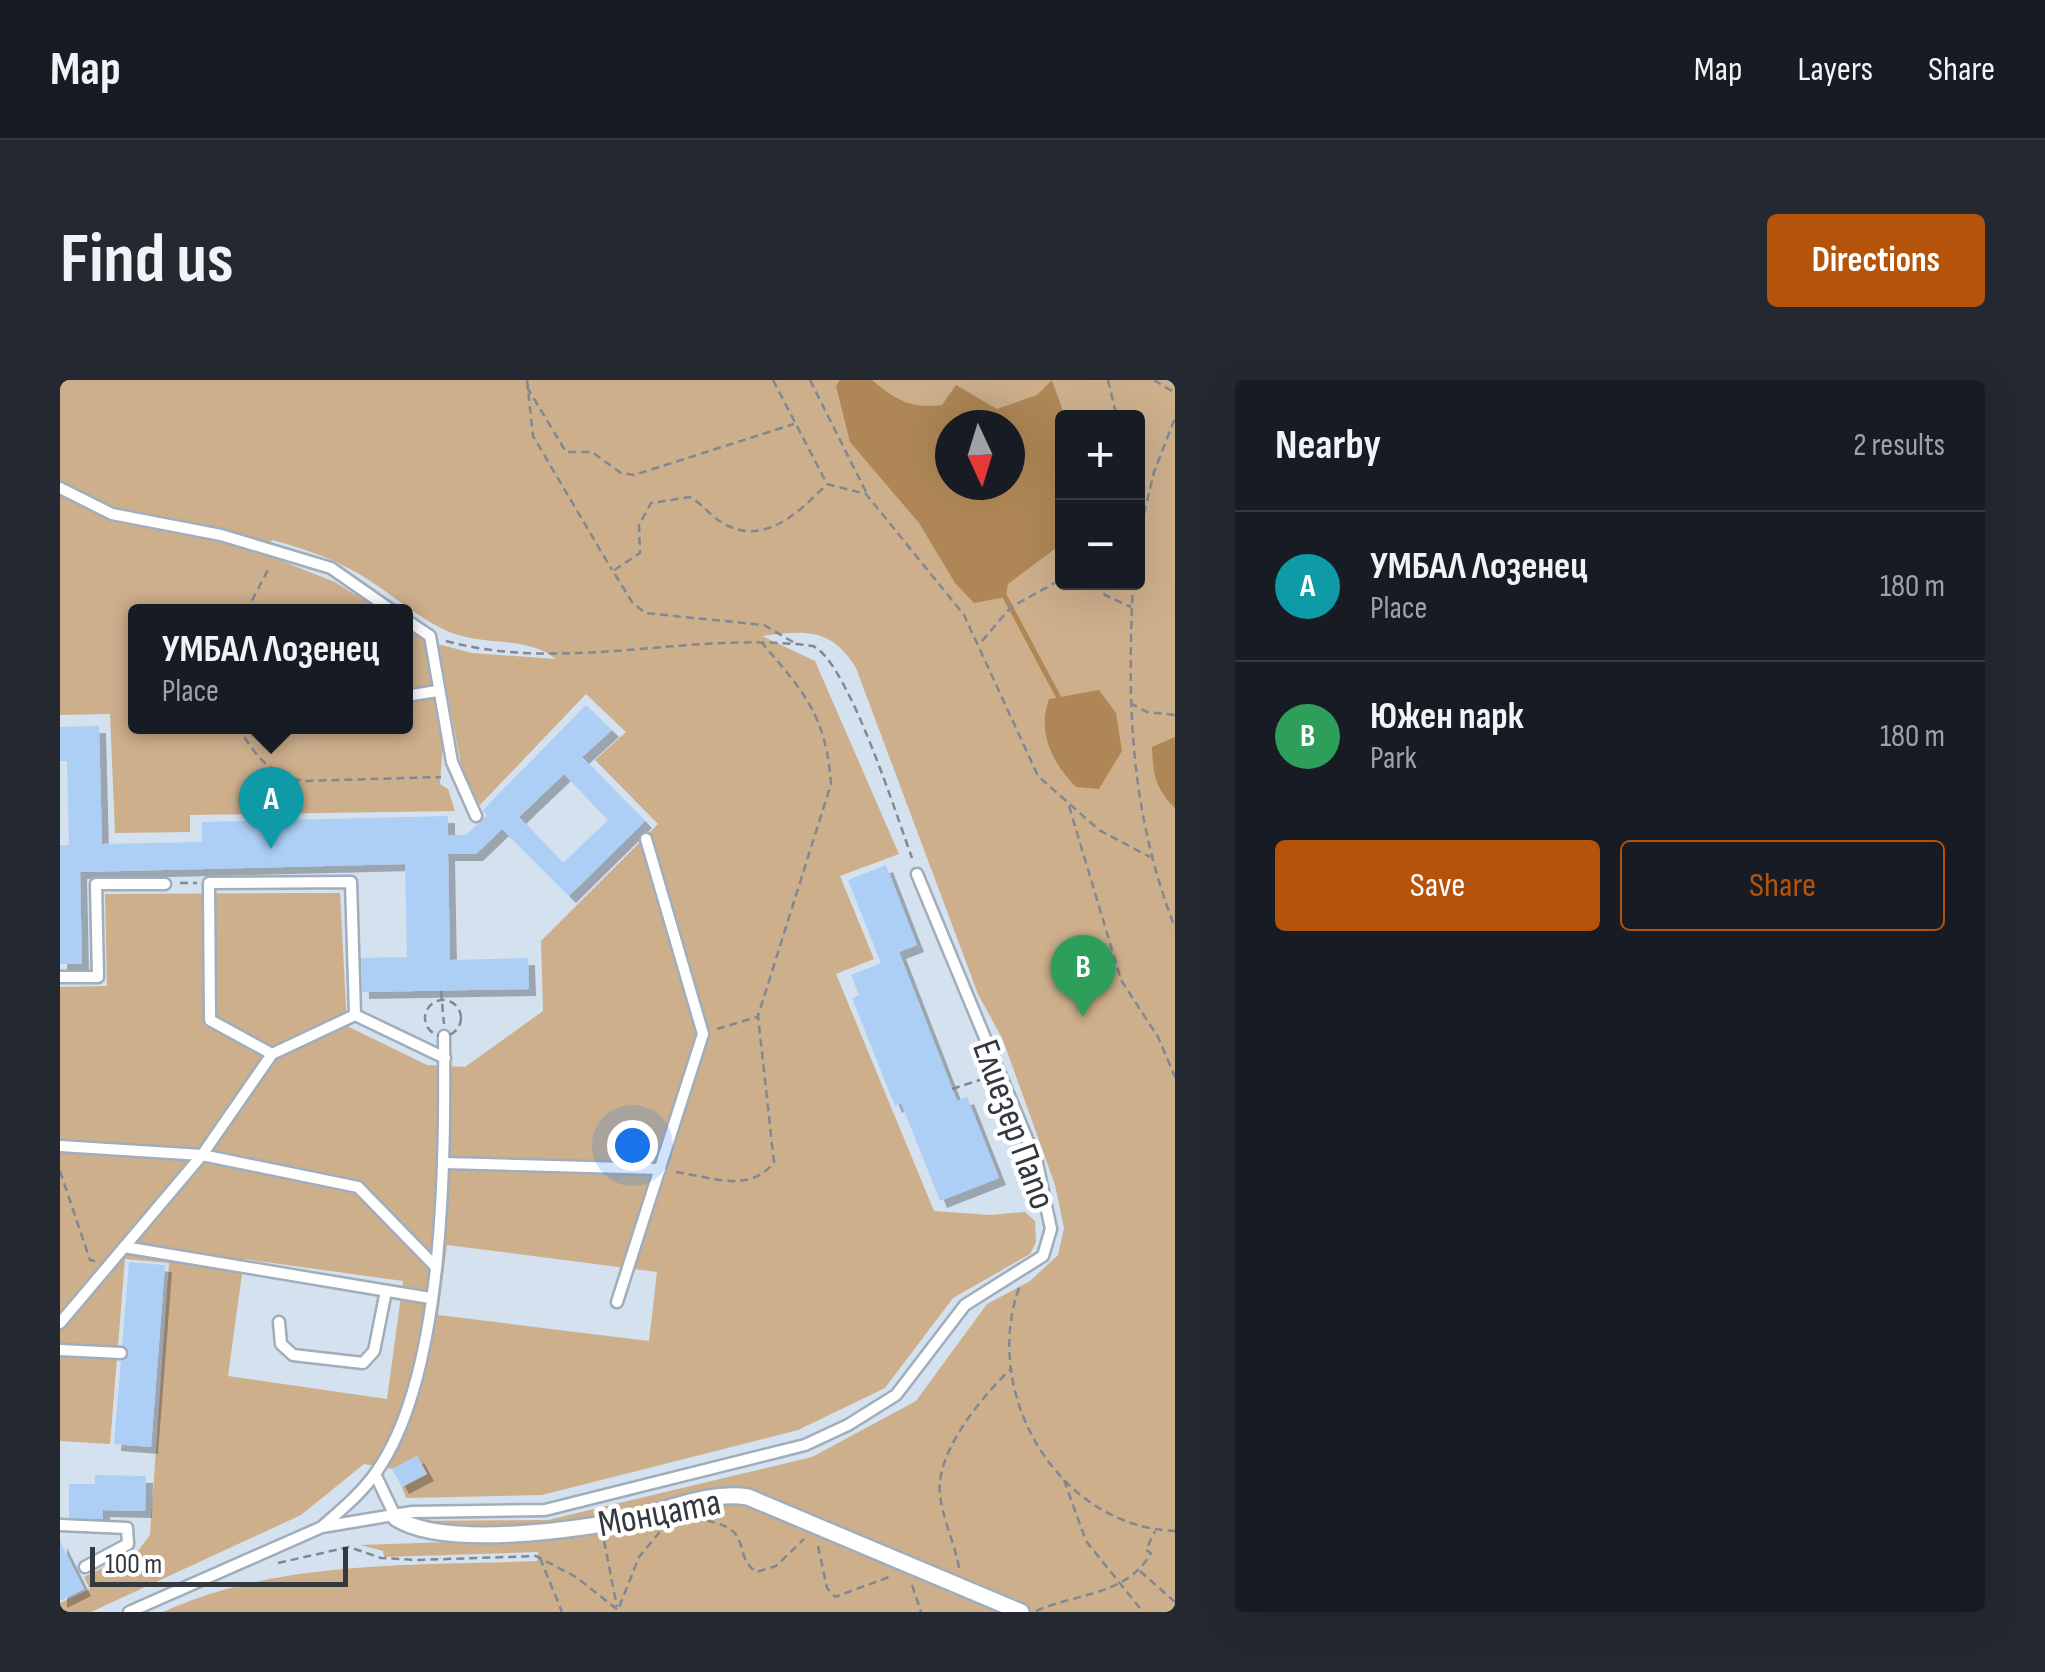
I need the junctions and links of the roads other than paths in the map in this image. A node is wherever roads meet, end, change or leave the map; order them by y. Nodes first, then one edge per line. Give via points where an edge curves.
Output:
1 (60, 488) edge
2 (383, 604) edge
3 (413, 625) edge
4 (437, 691) junction
5 (413, 695) edge
6 (476, 816) dead end
7 (646, 839) dead end
8 (917, 874) road end
9 (166, 884) road end
10 (60, 977) edge
11 (355, 1015) junction
12 (444, 1036) dead end
13 (272, 1054) junction
14 (444, 1058) junction
15 (60, 1146) edge
16 (202, 1155) junction
17 (445, 1163) junction
18 (660, 1169) junction
19 (124, 1247) junction
20 (435, 1266) junction
21 (386, 1291) junction
22 (430, 1298) junction
23 (617, 1302) dead end
24 (278, 1322) dead end
25 (60, 1323) edge
26 (60, 1350) edge
27 (121, 1353) dead end
28 (375, 1474) junction
29 (396, 1518) junction
30 (60, 1525) edge
31 (322, 1526) junction
32 (86, 1567) dead end
33 (128, 1612) edge
34 (1022, 1612) edge

1 - 2 lane via 112,514 221,535 332,568
3 - 4 lane via 430,636
4 - 5 lane
4 - 6 lane via 456,777
7 - 18 lane via 703,1034
8 - 29 lane, Елиезер Папо via 1002,1073 1049,1206 1049,1246 1029,1267 965,1305 896,1395 806,1445 545,1510 412,1512
9 - 10 lane via 96,884 98,977
11 - 13 lane
11 - 13 lane via 350,882 209,883 210,1020
11 - 14 lane
12 - 14 lane
13 - 16 lane
14 - 17 lane
15 - 16 lane
16 - 19 lane
16 - 20 lane via 358,1187
17 - 18 lane
17 - 20 lane
18 - 23 lane
19 - 21 lane
19 - 25 lane
20 - 22 lane
21 - 22 lane
21 - 24 lane via 374,1352 364,1362 293,1355 281,1344
22 - 28 lane via 413,1390
26 - 27 lane
28 - 29 lane
28 - 31 lane
29 - 31 lane, Елиезер Папо
29 - 34 street, Монцата via 416,1529 522,1533 748,1497 905,1572
30 - 32 lane via 127,1528 128,1544
31 - 33 lane, Елиезер Папо

